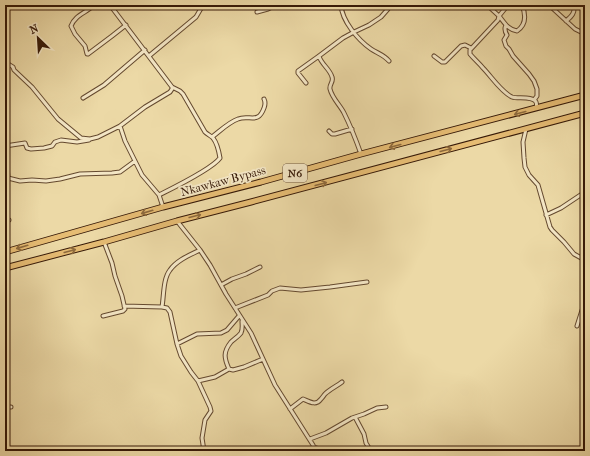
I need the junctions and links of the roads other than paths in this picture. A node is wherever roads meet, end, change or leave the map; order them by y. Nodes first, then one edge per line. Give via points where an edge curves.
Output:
1 (94, 5) edge
2 (110, 5) edge
3 (203, 5) edge
4 (276, 5) edge
5 (341, 5) edge
6 (487, 5) edge
7 (508, 5) edge
8 (522, 5) edge
9 (549, 5) edge
10 (574, 5) edge
11 (388, 9) dead end
12 (256, 12) dead end
13 (499, 16) junction
14 (566, 21) junction
15 (126, 25) junction
16 (506, 26) junction
17 (354, 32) junction
18 (585, 34) edge
19 (471, 48) junction
20 (144, 50) junction
21 (148, 56) junction
22 (319, 56) junction
23 (434, 56) dead end
24 (5, 62) edge
25 (389, 62) dead end
26 (306, 82) dead end
27 (172, 87) junction
28 (585, 95) edge
29 (83, 98) dead end
30 (264, 99) dead end
31 (534, 100) junction
32 (536, 108) junction
33 (6, 109) edge
34 (585, 113) edge
35 (5, 122) edge
36 (120, 126) junction
37 (352, 129) junction
38 (526, 129) junction
39 (329, 131) dead end
40 (212, 137) junction
41 (90, 140) junction
42 (5, 145) edge
43 (361, 154) junction
44 (135, 161) junction
45 (8, 178) junction
46 (5, 182) edge
47 (585, 192) edge
48 (159, 195) junction
49 (163, 207) junction
50 (546, 215) junction
51 (177, 221) junction
52 (104, 242) junction
53 (200, 250) junction
54 (5, 252) edge
55 (585, 263) edge
56 (260, 267) dead end
57 (5, 268) edge
58 (367, 282) dead end
59 (222, 285) junction
60 (585, 301) edge
61 (124, 306) junction
62 (162, 307) junction
63 (235, 308) junction
64 (103, 316) dead end
65 (239, 316) junction
66 (242, 321) junction
67 (578, 326) dead end
68 (177, 344) junction
69 (263, 359) junction
70 (229, 369) junction
71 (198, 381) junction
72 (342, 382) dead end
73 (5, 407) edge
74 (11, 407) dead end
75 (386, 408) dead end
76 (290, 409) junction
77 (355, 418) junction
78 (310, 439) junction
79 (314, 446) junction
80 (204, 451) edge
81 (315, 451) edge
82 (324, 451) edge
83 (374, 451) edge

1 - 15 street via 78,16 70,26 85,46 87,54
2 - 15 street
3 - 21 street via 196,17
4 - 12 street
5 - 17 street via 344,19
6 - 13 street
7 - 13 street
8 - 16 street via 524,24 517,31
9 - 14 street
10 - 14 street via 573,14
11 - 17 street via 381,17
13 - 16 street
13 - 19 street
14 - 18 street
15 - 20 street
16 - 31 street via 504,30 507,35 504,42 534,81 537,89
17 - 22 street
17 - 25 street via 365,45 386,57
19 - 23 street via 461,46 445,62
19 - 31 street via 472,57 509,95
20 - 21 street
20 - 29 street via 104,85
21 - 27 street
22 - 26 street via 298,71
22 - 37 street via 332,76 330,89 336,103
24 - 41 street via 32,87 58,119 81,138
27 - 36 street via 170,92
27 - 40 street via 180,91 204,132
28 - 32 highway, Nkawkaw Bypass / N6
30 - 40 street via 266,103 260,116 234,120
31 - 32 street
32 -> 43 highway, Nkawkaw Bypass / N6
33 - 35 street
34 - 38 highway, N6
36 - 41 street
36 - 44 street
37 - 39 street via 335,134
37 - 43 street
38 - 50 street via 523,142 525,167 538,185
51 -> 38 highway, N6
40 - 48 street via 220,157 218,161
41 - 42 street via 61,140 52,146 31,150 25,143
42 - 45 street
43 - 49 highway, Nkawkaw Bypass / N6
44 - 45 street via 120,172 80,174 46,181 20,181
44 - 48 street via 142,175
45 - 46 street
47 - 50 street
48 - 49 street
49 -> 54 highway, Nkawkaw Bypass / N6
50 - 55 street via 552,230
51 - 52 highway, N6
51 - 53 street
57 -> 52 highway, N6
52 - 61 street
53 - 59 street
53 - 62 street via 187,256 171,269 167,277
56 - 59 street
58 - 63 street via 306,290 280,288
59 - 63 street
60 - 67 street
61 - 62 street
61 - 64 street via 123,311
62 - 68 street via 170,312
63 - 65 street
65 - 66 street
65 - 68 street via 221,333 197,334
66 - 69 street via 251,333
66 - 70 street via 243,329 225,351
68 - 71 street via 181,356
69 - 70 street via 244,368
69 - 76 street
70 - 71 street
71 - 80 street via 211,411 205,420 202,438
72 - 76 street via 324,394 318,402 310,403 303,399
73 - 74 street
75 - 77 street via 377,408
76 - 78 street
77 - 78 street
77 - 83 street via 366,443
78 - 79 street
79 - 81 street
79 - 82 street

